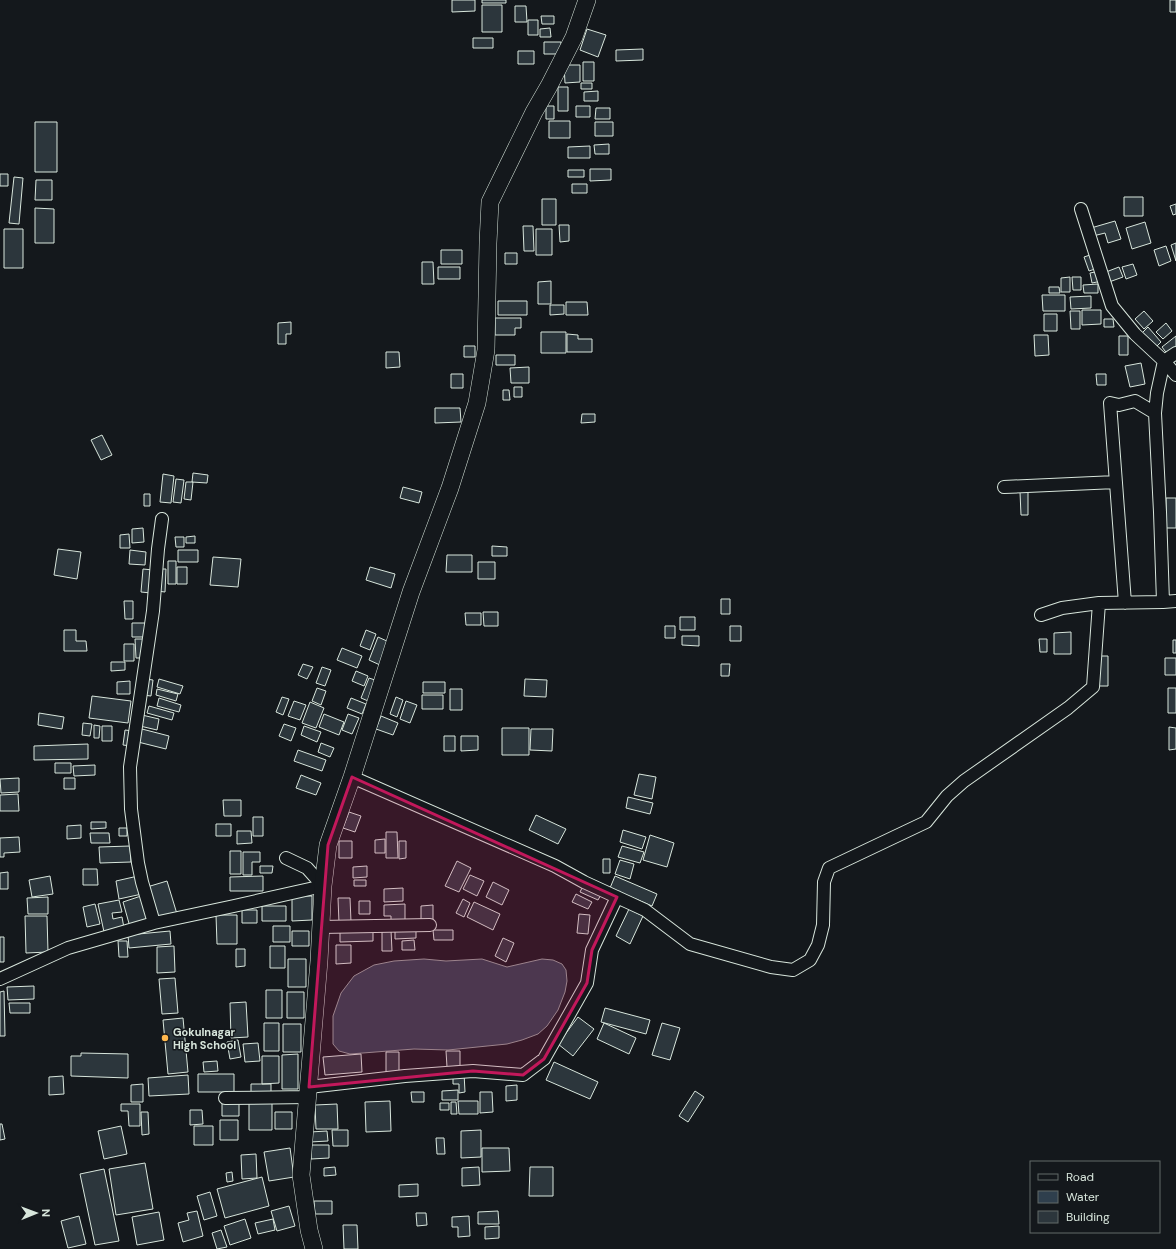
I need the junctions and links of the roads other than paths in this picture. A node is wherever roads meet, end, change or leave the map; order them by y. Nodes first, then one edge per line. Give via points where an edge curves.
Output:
1 (587, 0) edge
2 (1081, 209) dead end
3 (1176, 353) edge
4 (1164, 361) junction
5 (1176, 375) edge
6 (1155, 413) junction
7 (1116, 482) junction
8 (1004, 487) dead end
9 (162, 519) dead end
10 (1176, 601) edge
11 (1162, 602) junction
12 (1099, 603) junction
13 (1124, 603) junction
14 (1041, 615) dead end
15 (352, 776) junction
16 (286, 858) dead end
17 (322, 886) junction
18 (617, 897) junction
19 (154, 923) junction
20 (430, 925) dead end
21 (322, 927) junction
22 (0, 979) edge
23 (309, 1092) junction
24 (225, 1098) dead end
25 (314, 1249) edge

1 - 15 street via 574,37 490,202 486,350 477,403 450,488 411,592
2 - 4 street via 1112,306 1135,334
3 - 4 street
4 - 5 street
4 - 6 street
6 - 7 street via 1135,401 1119,405 1110,403
6 - 11 street
7 - 8 street
7 - 13 street
9 - 19 street via 153,612 130,767 131,809 138,863
10 - 11 street
11 - 13 street
12 - 13 street
12 - 14 street via 1062,608
12 - 18 street via 1093,687 1068,708 964,781 947,796 926,822 829,868 824,882 823,926 818,945 810,960 793,970 771,967 690,944 645,910
15 - 17 street via 328,845
15 - 18 street via 555,866
16 - 17 street via 307,868
17 - 19 street
17 - 21 street
18 - 23 street via 592,950 588,983 544,1059 522,1075 473,1071 405,1076
19 - 22 street via 68,948
20 - 21 street
21 - 23 street
23 - 24 street
23 - 25 street via 301,1175

